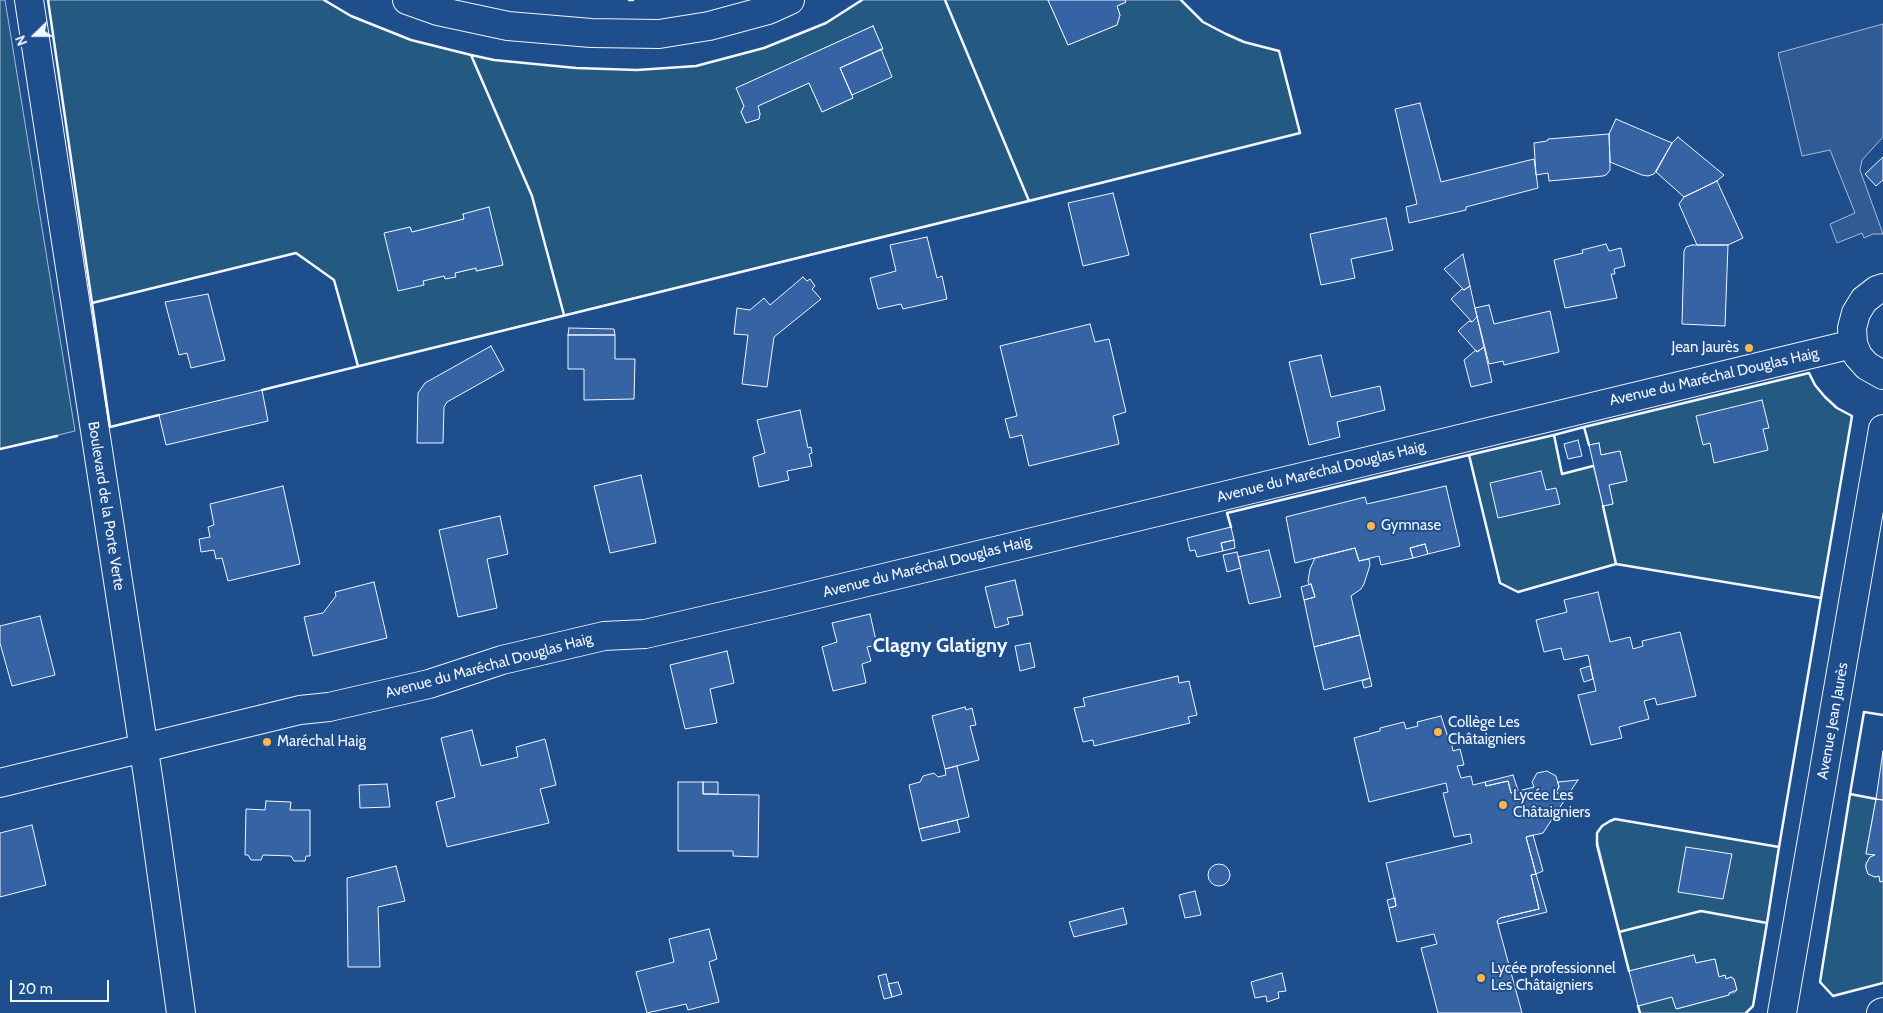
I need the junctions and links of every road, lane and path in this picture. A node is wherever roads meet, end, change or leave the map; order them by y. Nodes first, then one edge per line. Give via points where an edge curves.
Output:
1 (29, 0) edge
2 (407, 0) edge
3 (790, 0) edge
4 (1883, 288) edge
5 (1854, 344) junction
6 (1883, 375) edge
7 (1883, 429) edge
8 (143, 747) junction
9 (0, 783) edge
10 (181, 1013) edge
11 (1782, 1013) edge

1 - 8 street, Boulevard de la Porte Verte
2 - 3 street via 438,11 508,26 591,33 659,34 709,26 768,10
4 - 5 street via 1864,300 1856,313 1852,328
5 - 6 street via 1858,356 1867,366
5 - 8 street, Avenue du Maréchal Douglas Haig via 766,606 645,634 604,636 502,660 429,684
7 - 11 street, Avenue Jean Jaurès
8 - 9 street, Avenue du Maréchal Douglas Haig
8 - 10 street, Boulevard de la Porte Verte

